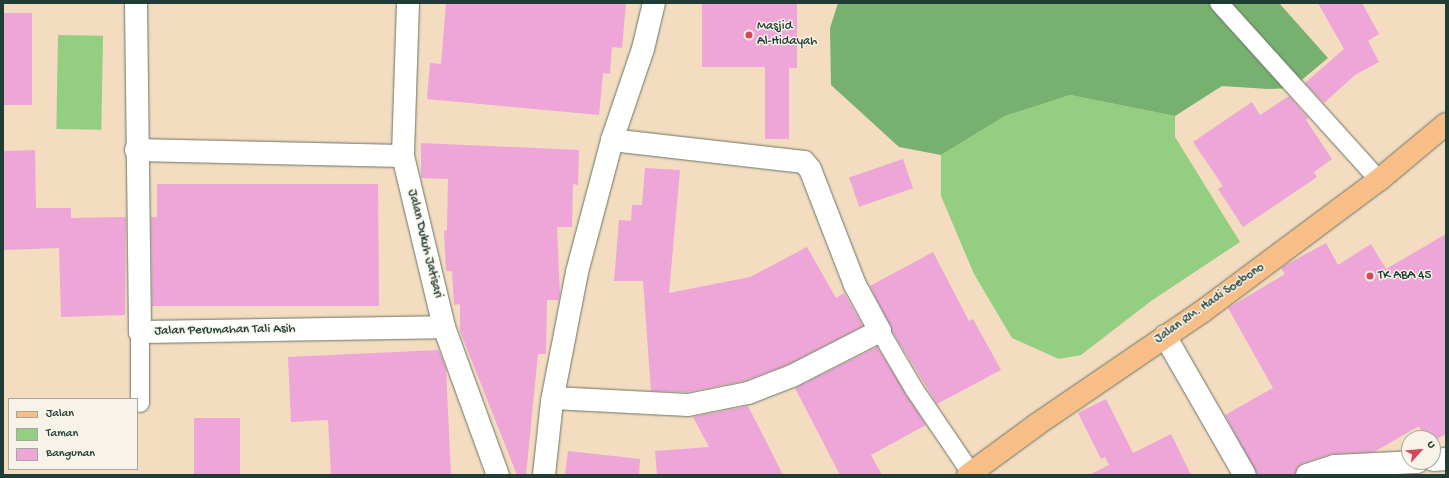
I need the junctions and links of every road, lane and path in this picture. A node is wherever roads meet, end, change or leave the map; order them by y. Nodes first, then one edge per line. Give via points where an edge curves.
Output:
1 (136, 3) edge
2 (408, 3) edge
3 (654, 3) edge
4 (1219, 3) edge
5 (1446, 124) edge
6 (612, 140) junction
7 (136, 150) junction
8 (403, 156) junction
9 (1379, 180) junction
10 (444, 327) junction
11 (880, 331) junction
12 (140, 332) junction
13 (1165, 336) junction
14 (553, 398) junction
15 (140, 403) dead end
16 (1401, 463) edge
17 (970, 474) edge
18 (498, 475) edge
19 (544, 475) edge
20 (1245, 475) edge
21 (1306, 475) edge

1 - 7 street, Jalan Perumahan Tali Asih
2 - 8 street, Jalan Dukuh Jatisari
3 - 6 street via 643,49
4 - 9 lane
5 - 9 main road, Jalan RM. Hadi Soebono
6 - 11 street via 804,162 810,169 855,285
6 - 14 street via 577,272
7 - 8 street
7 - 12 street, Jalan Perumahan Tali Asih via 141,267
8 - 10 street, Jalan Dukuh Jatisari
9 - 13 main road, Jalan RM. Hadi Soebono via 1203,312
10 - 12 street, Jalan Perumahan Tali Asih
10 - 18 street, Jalan Dukuh Jatisari
11 - 14 street via 792,376 748,393 688,405
11 - 17 lane via 921,400
12 - 15 lane
13 - 17 main road, Jalan RM. Hadi Soebono
13 - 20 street
14 - 19 street
16 - 21 street via 1335,466

